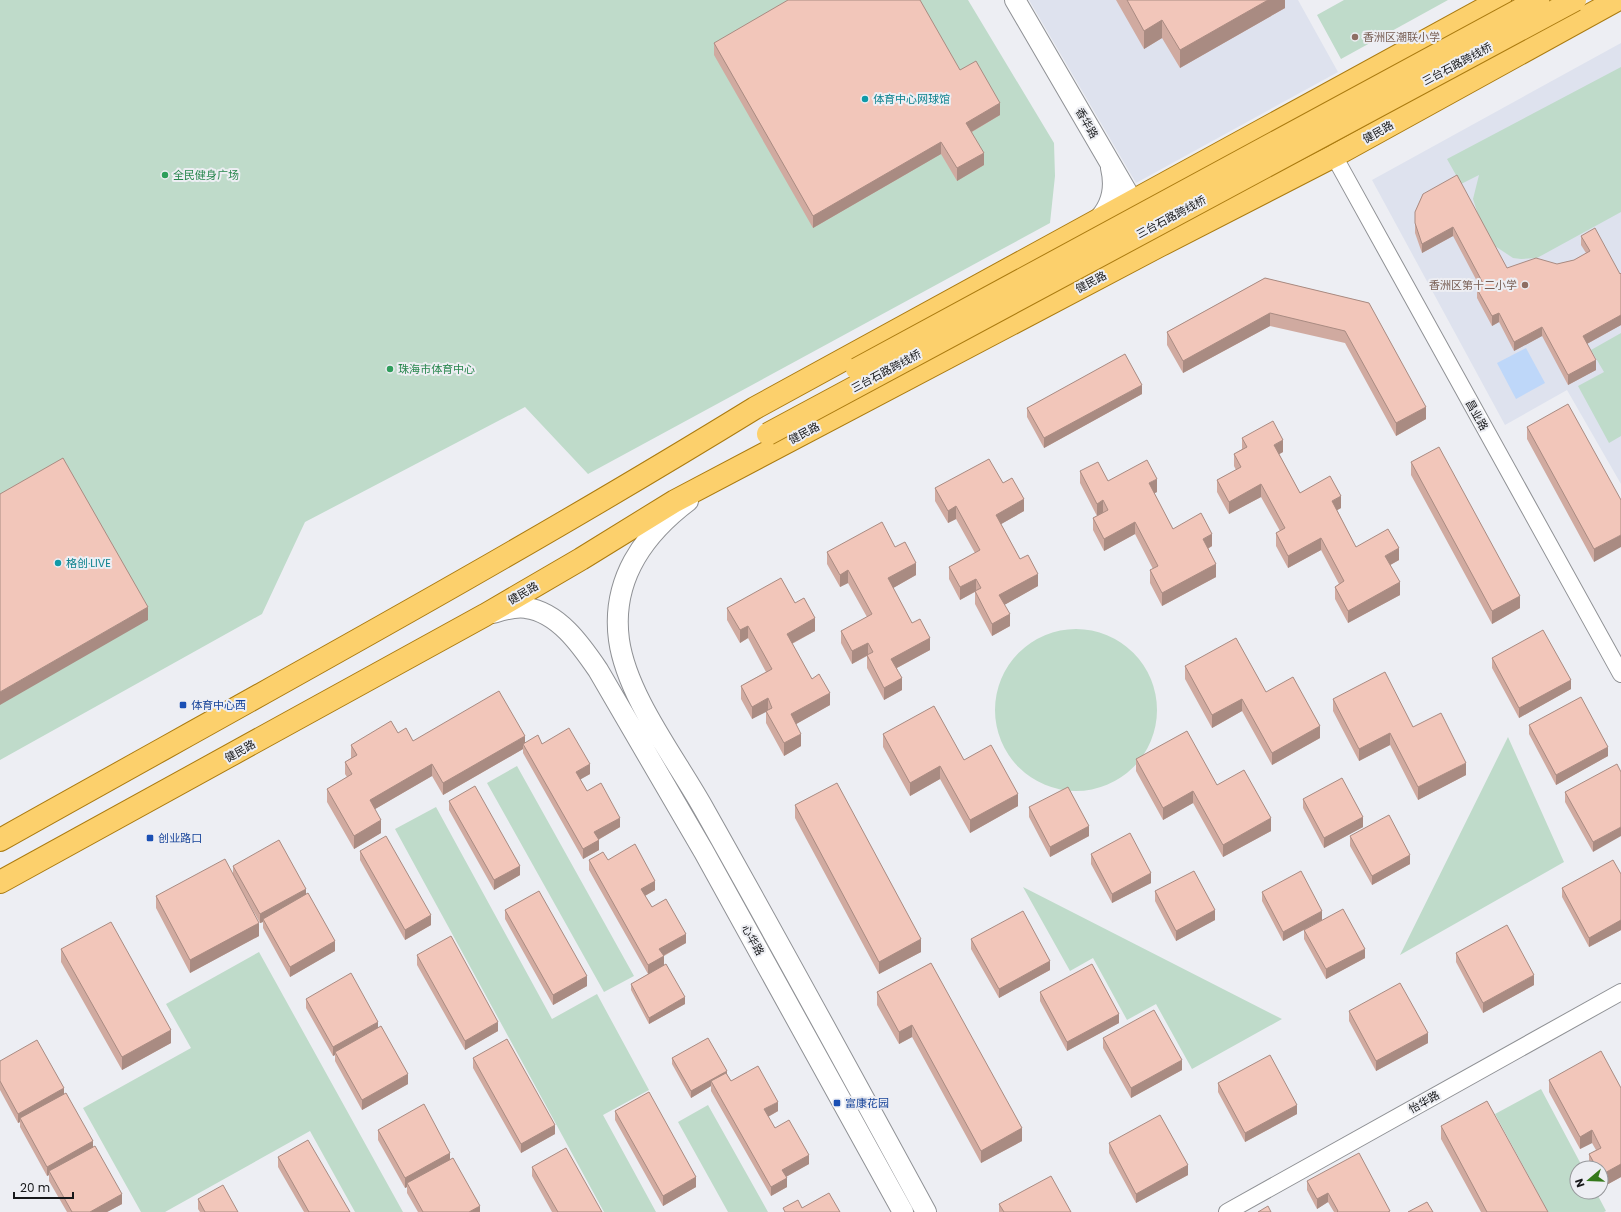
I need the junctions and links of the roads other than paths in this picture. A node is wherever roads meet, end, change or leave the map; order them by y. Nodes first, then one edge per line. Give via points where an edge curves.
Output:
1 (1015, 0) edge
2 (1500, 0) edge
3 (1538, 0) edge
4 (1575, 0) edge
5 (1617, 0) edge
6 (1334, 156) junction
7 (1108, 158) junction
8 (1170, 182) junction
9 (1133, 202) junction
10 (1095, 223) junction
11 (1159, 246) junction
12 (765, 428) junction
13 (652, 471) junction
14 (717, 479) junction
15 (675, 501) junction
16 (485, 615) junction
17 (1621, 674) edge
18 (0, 840) edge
19 (0, 882) edge
20 (1621, 992) edge
21 (903, 1212) edge
22 (926, 1212) edge
23 (1227, 1212) edge

1 - 7 street, 香华路
2 - 8 main road
3 - 12 main road, 三台石路跨线桥, bridge
4 - 12 main road, 三台石路跨线桥, bridge
5 - 6 main road, 健民路
6 - 11 main road, 健民路
6 - 17 street, 昌业路
7 - 8 street via 1122,174 1138,184 1158,185
7 - 9 street, 香华路
7 - 10 street via 1113,179 1113,197
8 - 9 main road
9 - 10 main road
9 - 11 street, 香华路
10 - 13 main road via 755,408
11 - 14 main road, 健民路
12 - 13 main road
12 - 15 main road
13 - 18 main road
14 - 15 main road, 健民路
14 - 22 street, 心华路 via 679,508 652,534 637,554 624,580 618,607 619,640 640,701 704,808
15 - 16 main road, 健民路 via 581,560
16 - 19 main road, 健民路
16 - 21 street, 心华路 via 510,608 526,608 546,615 567,631 598,670 704,852
20 - 23 street, 怡华路

